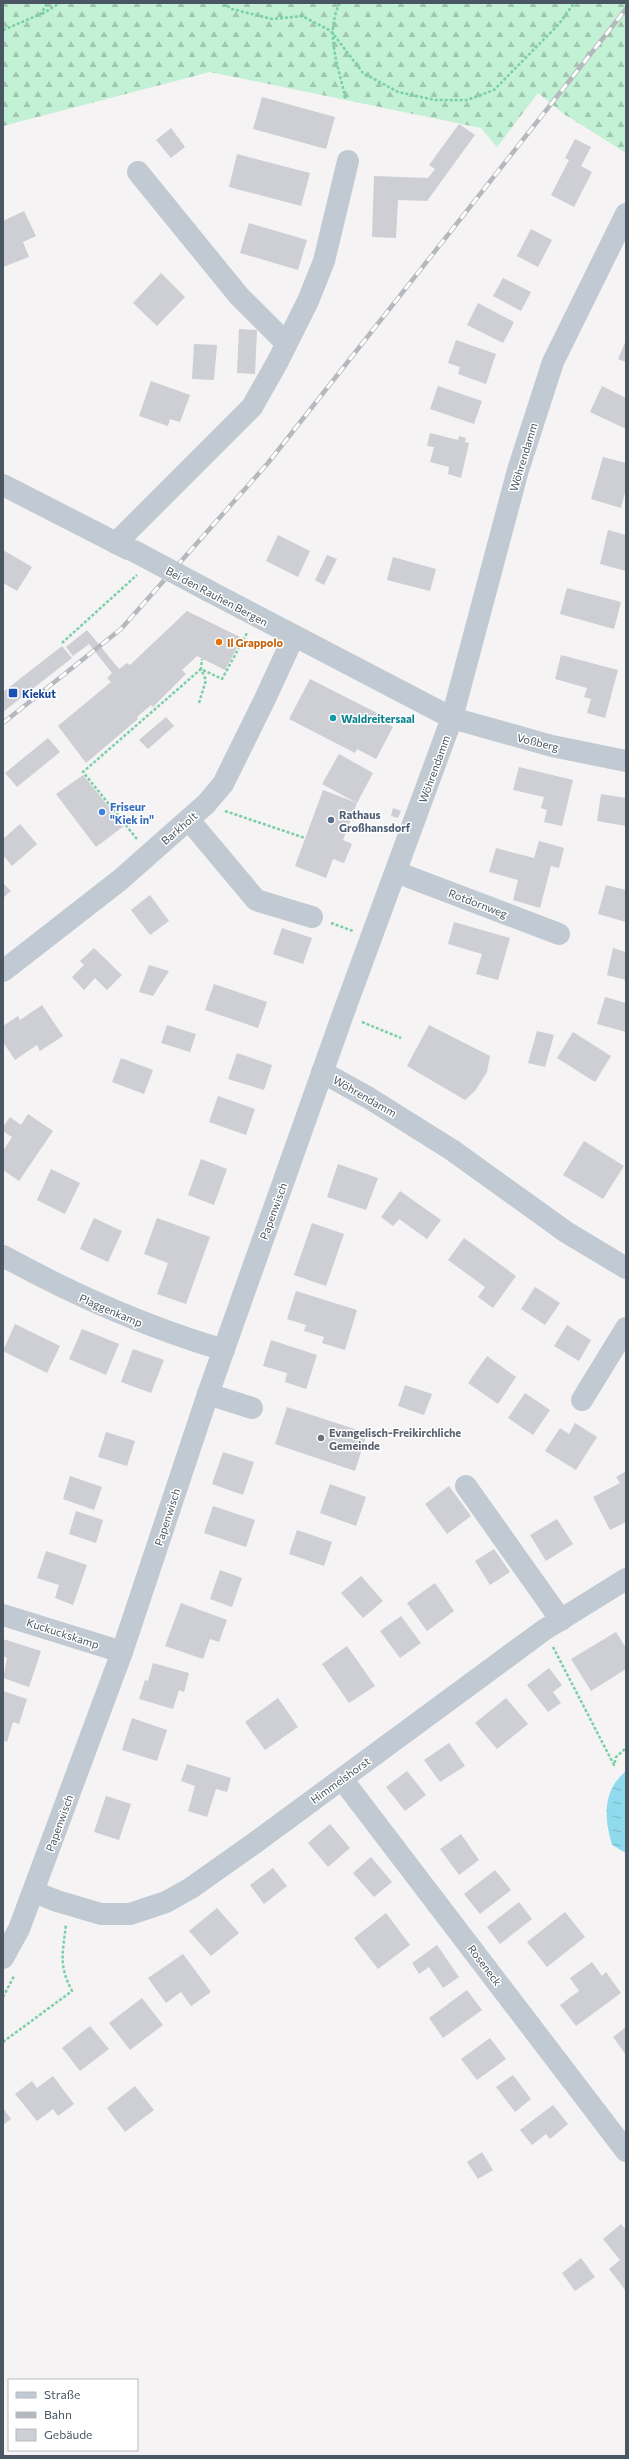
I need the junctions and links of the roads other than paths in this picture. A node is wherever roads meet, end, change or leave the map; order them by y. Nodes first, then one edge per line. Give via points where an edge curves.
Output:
1 (348, 161) dead end
2 (138, 172) dead end
3 (626, 214) edge
4 (286, 343) junction
5 (3, 485) edge
6 (125, 547) junction
7 (294, 636) junction
8 (452, 718) junction
9 (626, 761) edge
10 (189, 820) junction
11 (396, 872) junction
12 (312, 917) road end
13 (559, 934) dead end
14 (3, 971) edge
15 (322, 1072) junction
16 (3, 1256) edge
17 (626, 1268) edge
18 (626, 1328) edge
19 (224, 1350) junction
20 (208, 1394) junction
21 (582, 1400) dead end
22 (252, 1408) dead end
23 (466, 1486) dead end
24 (626, 1579) edge
25 (3, 1615) edge
26 (552, 1625) junction
27 (122, 1652) junction
28 (342, 1778) junction
29 (34, 1892) junction
30 (3, 1958) edge
31 (626, 2151) edge

1 - 4 street via 324,261 308,301
2 - 4 street via 239,296
3 - 8 street, Wöhrendamm via 553,362 518,470
4 - 6 street via 252,407
5 - 6 street, Bei den Rauhen Bergen
6 - 7 street, Bei den Rauhen Bergen, bridge
7 - 8 street, Bei den Rauhen Bergen
7 - 10 street, Barkholt via 223,784
8 - 9 street, Voßberg via 552,746
8 - 11 street, Wöhrendamm
10 - 12 street via 256,900
10 - 14 street, Barkholt
11 - 13 street, Rotdornweg
11 - 15 street, Wöhrendamm
15 - 17 street, Wöhrendamm via 452,1150 566,1232
15 - 19 street, Papenwisch
16 - 19 street, Plaggenkamp via 83,1299 140,1323
18 - 21 street
19 - 20 street, Papenwisch
20 - 22 street
20 - 27 street, Papenwisch
23 - 26 street
24 - 26 street, Himmelshorst
25 - 27 street, Kuckuckskamp
26 - 28 street, Himmelshorst
27 - 29 street, Papenwisch
28 - 29 street, Himmelshorst via 191,1888 166,1902 130,1914 101,1914
28 - 31 street, Roseneck
29 - 30 street, Papenwisch via 19,1929

